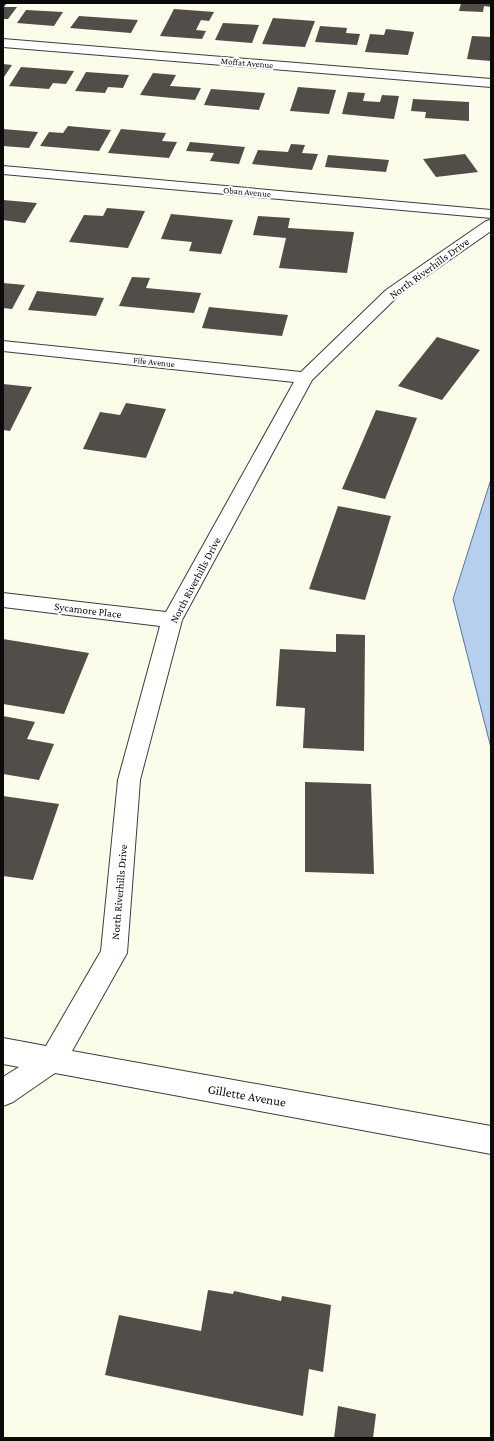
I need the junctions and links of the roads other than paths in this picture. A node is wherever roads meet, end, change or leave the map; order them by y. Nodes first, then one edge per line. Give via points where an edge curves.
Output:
1 (3, 43) edge
2 (491, 83) edge
3 (3, 170) edge
4 (491, 214) edge
5 (491, 224) edge
6 (3, 346) edge
7 (305, 378) junction
8 (3, 600) edge
9 (172, 620) junction
10 (3, 1051) edge
11 (53, 1059) junction
12 (3, 1093) edge
13 (491, 1140) edge

1 - 2 street, Moffat Avenue
3 - 4 street, Oban Avenue
5 - 7 street, North Riverhills Drive via 392,293
6 - 7 street, Fife Avenue
7 - 9 street, North Riverhills Drive
8 - 9 street, Sycamore Place
9 - 11 street, North Riverhills Drive via 129,780 114,953
10 - 11 street, Gillette Avenue
11 - 12 street, North Riverhills Drive
11 - 13 street, Gillette Avenue

